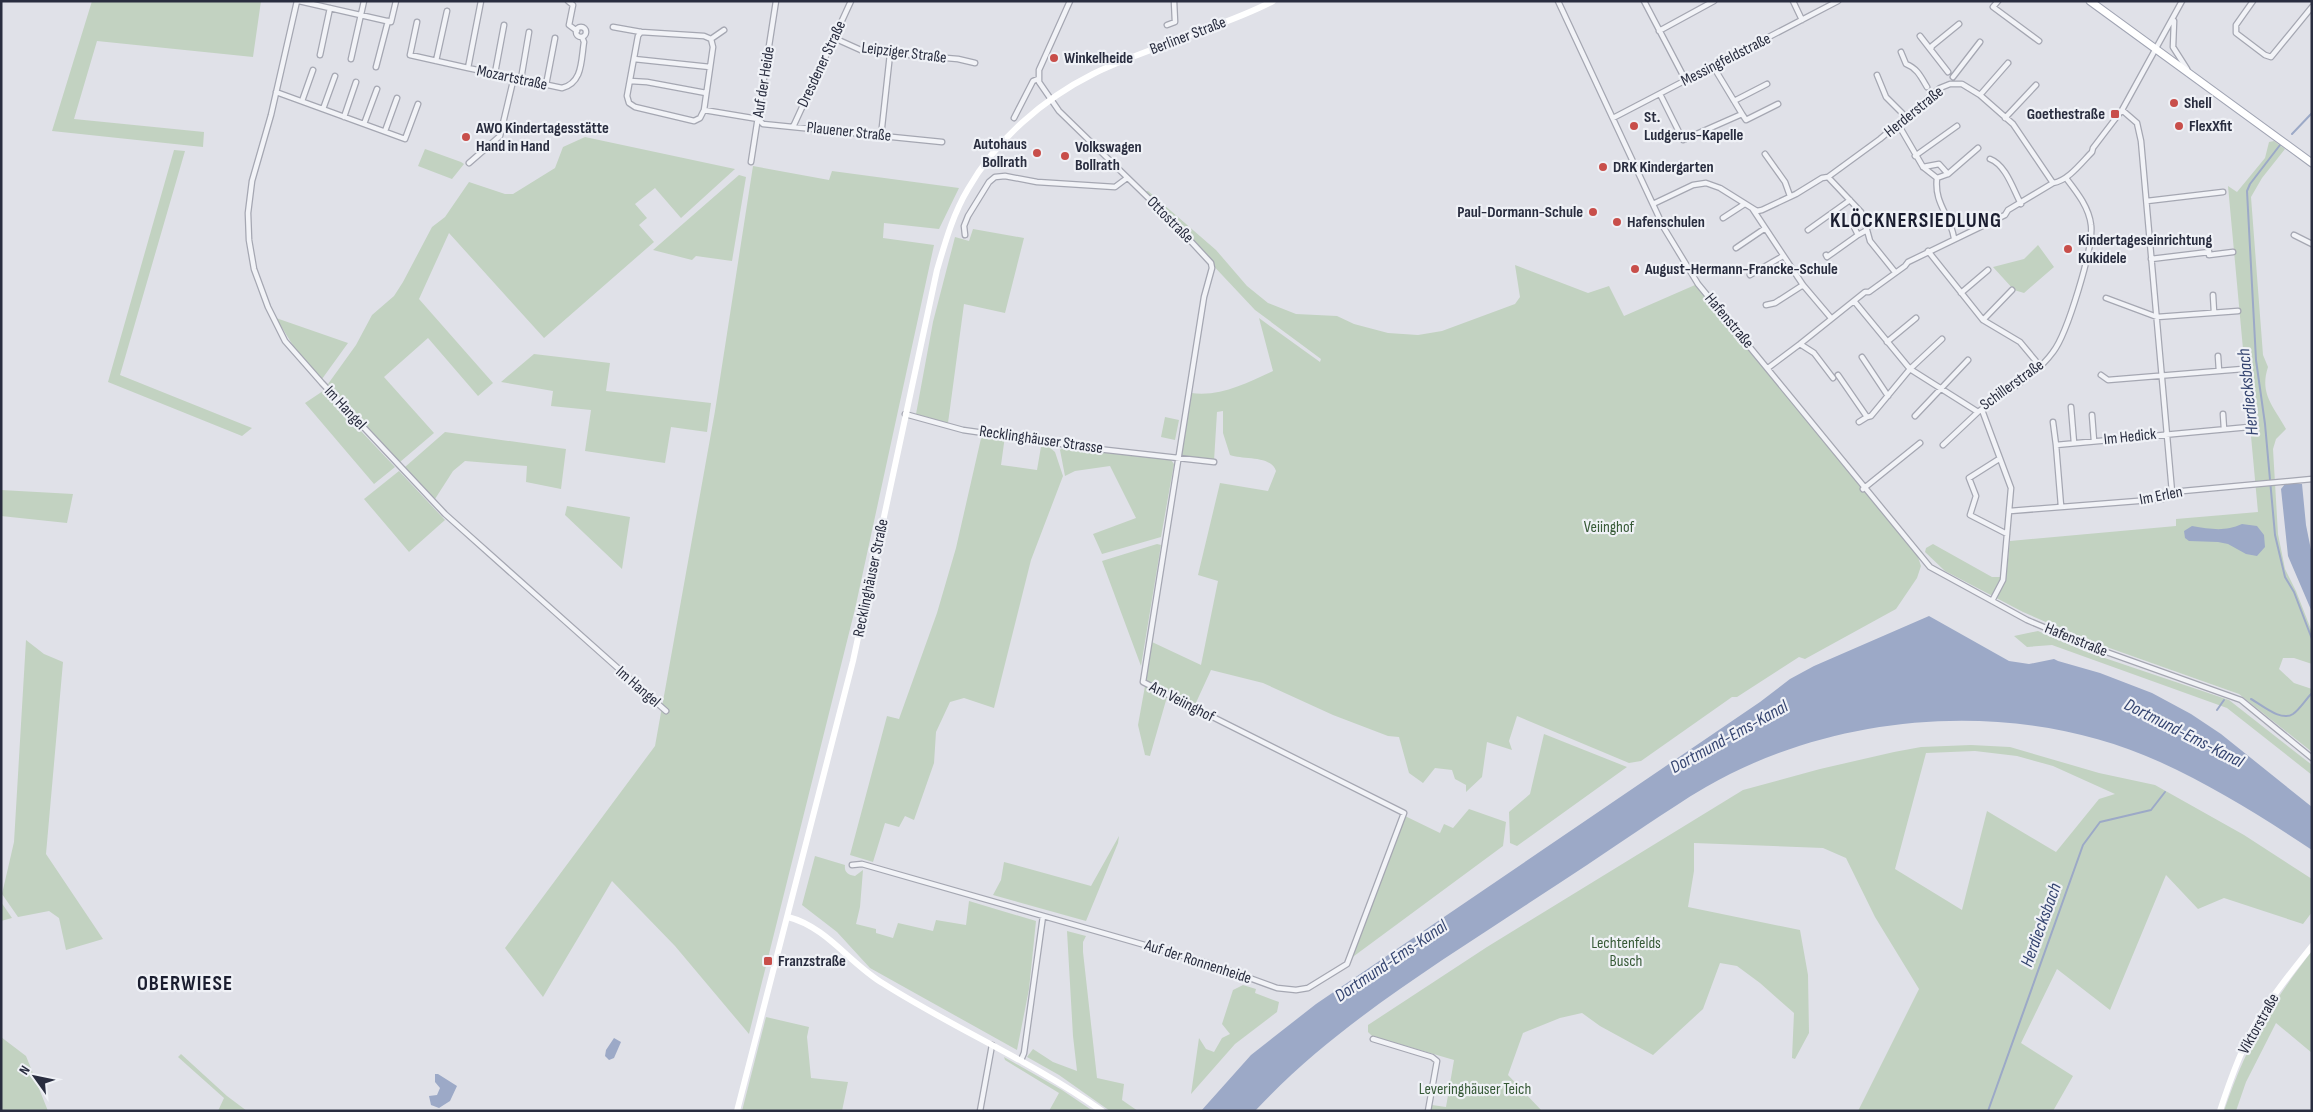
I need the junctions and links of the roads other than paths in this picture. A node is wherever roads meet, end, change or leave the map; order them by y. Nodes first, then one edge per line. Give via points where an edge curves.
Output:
1 (298, 1) edge
2 (364, 1) edge
3 (396, 1) edge
4 (481, 1) edge
5 (568, 1) edge
6 (776, 1) edge
7 (851, 1) edge
8 (1174, 1) edge
9 (1273, 1) edge
10 (1558, 1) edge
11 (1644, 1) edge
12 (1714, 1) edge
13 (1792, 1) edge
14 (1838, 1) edge
15 (1998, 1) edge
16 (2090, 1) edge
17 (2182, 1) edge
18 (2253, 1) edge
19 (1068, 2) edge
20 (2312, 7) edge
21 (330, 8) junction
22 (447, 11) dead end
23 (2308, 12) junction
24 (361, 14) junction
25 (2174, 17) junction
26 (2312, 18) edge
27 (1802, 20) junction
28 (388, 21) junction
29 (417, 22) dead end
30 (1959, 24) dead end
31 (504, 25) dead end
32 (1167, 25) dead end
33 (613, 27) dead end
34 (724, 30) dead end
35 (1659, 31) junction
36 (529, 32) dead end
37 (577, 32) junction
38 (641, 32) junction
39 (1920, 36) dead end
40 (582, 37) junction
41 (555, 38) dead end
42 (834, 38) junction
43 (711, 39) junction
44 (2039, 41) dead end
45 (1980, 42) dead end
46 (1931, 49) junction
47 (2156, 49) junction
48 (1901, 52) dead end
49 (890, 54) junction
50 (320, 55) dead end
51 (350, 59) dead end
52 (634, 59) junction
53 (436, 61) junction
54 (975, 62) dead end
55 (2008, 62) dead end
56 (1714, 66) junction
57 (710, 67) junction
58 (376, 68) dead end
59 (468, 68) junction
60 (313, 70) dead end
61 (1948, 72) dead end
62 (2189, 72) junction
63 (495, 73) junction
64 (1878, 75) dead end
65 (335, 76) dead end
66 (514, 77) junction
67 (1953, 77) dead end
68 (1038, 78) junction
69 (521, 79) junction
70 (630, 81) junction
71 (1686, 81) junction
72 (356, 82) dead end
73 (1767, 84) dead end
74 (546, 85) junction
75 (2036, 85) dead end
76 (1926, 87) dead end
77 (377, 89) dead end
78 (276, 92) junction
79 (706, 92) junction
80 (1660, 94) junction
81 (1980, 95) junction
82 (397, 98) dead end
83 (1051, 99) junction
84 (302, 101) junction
85 (1734, 101) junction
86 (418, 104) dead end
87 (1778, 104) dead end
88 (323, 109) junction
89 (704, 110) junction
90 (2122, 110) junction
91 (1742, 114) junction
92 (344, 116) junction
93 (1906, 117) junction
94 (1014, 118) dead end
95 (1613, 118) junction
96 (2006, 118) junction
97 (758, 119) junction
98 (364, 124) junction
99 (1898, 124) junction
100 (1957, 126) dead end
101 (793, 127) junction
102 (385, 131) junction
103 (881, 136) junction
104 (942, 142) dead end
105 (1978, 148) dead end
106 (1765, 154) dead end
107 (1915, 156) junction
108 (1990, 159) dead end
109 (751, 162) dead end
110 (469, 163) dead end
111 (2312, 163) edge
112 (1923, 167) junction
113 (1948, 174) junction
114 (1127, 178) junction
115 (1828, 178) junction
116 (1938, 178) junction
117 (2066, 178) junction
118 (2053, 183) junction
119 (2223, 192) dead end
120 (1790, 196) junction
121 (1850, 200) junction
122 (2147, 201) junction
123 (1653, 204) junction
124 (2021, 204) junction
125 (1743, 205) junction
126 (1752, 208) junction
127 (1861, 212) junction
128 (1723, 218) dead end
129 (1764, 230) junction
130 (1808, 230) dead end
131 (1867, 230) junction
132 (965, 235) dead end
133 (1858, 235) junction
134 (2294, 235) dead end
135 (1954, 238) junction
136 (2208, 241) dead end
137 (2312, 244) edge
138 (1736, 248) dead end
139 (1928, 251) junction
140 (2209, 252) junction
141 (2233, 252) dead end
142 (1826, 255) dead end
143 (1783, 256) junction
144 (2151, 258) junction
145 (1211, 263) joint
146 (1988, 270) dead end
147 (1895, 272) junction
148 (1750, 275) dead end
149 (1803, 285) junction
150 (2012, 290) dead end
151 (1961, 293) junction
152 (2213, 295) dead end
153 (2106, 298) dead end
154 (1854, 300) junction
155 (1766, 305) dead end
156 (2238, 311) dead end
157 (2214, 312) junction
158 (2158, 317) junction
159 (1831, 318) junction
160 (1916, 318) dead end
161 (1983, 320) junction
162 (1942, 339) dead end
163 (1887, 342) junction
164 (1800, 344) junction
165 (2218, 356) dead end
166 (1862, 357) dead end
167 (1968, 360) dead end
168 (2040, 366) junction
169 (1768, 368) junction
170 (2243, 369) dead end
171 (1910, 370) junction
172 (2219, 371) junction
173 (1838, 375) dead end
174 (2100, 375) dead end
175 (2162, 375) junction
176 (1833, 378) dead end
177 (1940, 389) junction
178 (1888, 396) junction
179 (2071, 407) dead end
180 (1980, 411) junction
181 (906, 414) junction
182 (2223, 414) dead end
183 (2092, 415) dead end
184 (1916, 416) dead end
185 (1867, 417) junction
186 (1860, 422) dead end
187 (2053, 422) dead end
188 (2249, 428) dead end
189 (2224, 429) junction
190 (2166, 434) junction
191 (2094, 441) junction
192 (2074, 442) junction
193 (1920, 443) dead end
194 (2056, 444) junction
195 (1943, 445) dead end
196 (1178, 459) junction
197 (1999, 459) junction
198 (1214, 462) dead end
199 (2312, 479) edge
200 (1863, 489) junction
201 (2172, 492) junction
202 (2061, 506) junction
203 (2010, 511) junction
204 (2007, 534) junction
205 (1992, 601) junction
206 (666, 711) dead end
207 (2312, 758) edge
208 (852, 865) dead end
209 (1044, 916) junction
210 (788, 917) junction
211 (2312, 946) edge
212 (1346, 964) joint
213 (1373, 1039) dead end
214 (992, 1045) junction
215 (1021, 1060) junction
216 (737, 1111) edge
217 (980, 1111) edge
218 (1102, 1111) edge
219 (1428, 1111) edge
220 (2220, 1111) edge

1 - 21 street
1 - 78 street, Im Hangel
2 - 24 street
3 - 28 street via 391,22
4 - 59 street, Mozartstraße
5 - 37 street via 573,5 569,24
6 - 97 street, Auf der Heide
7 - 42 street, Dresdener Straße
8 - 32 street via 1175,22
9 - 83 main road, Berliner Straße via 1092,75
10 - 95 street, Hafenstraße
11 - 35 street
12 - 35 street
13 - 27 street
14 - 27 street, Messingfeldstraße
15 - 44 street via 1993,7
16 - 47 main road
17 - 25 street
18 - 23 street via 2236,25 2236,33 2269,57 2275,55
19 - 68 street
20 - 23 street
21 - 24 street
21 - 50 street
22 - 53 street
23 - 26 street
24 - 28 street
24 - 51 street
25 - 47 street
25 - 62 street via 2173,46
27 - 56 street, Messingfeldstraße
28 - 58 street
29 - 53 street via 410,55
30 - 46 street
31 - 63 street
33 - 38 street
34 - 43 street
35 - 71 street
36 - 69 street
37 - 40 street
37 - 40 street via 580,28 586,30
38 - 43 street
38 - 52 street
39 - 46 street, Herderstraße
40 - 74 street, Mozartstraße via 578,79 572,86 562,88
41 - 74 street
42 - 49 street, Leipziger Straße via 863,51
42 - 101 street, Dresdener Straße
43 - 57 street
45 - 67 street
46 - 61 street, Herderstraße
47 - 62 main road
47 - 90 street
48 - 76 street via 1906,64 1918,72
49 - 54 street, Leipziger Straße
49 - 103 street
52 - 57 street
52 - 70 street
53 - 59 street
55 - 81 street
56 - 71 street, Messingfeldstraße
56 - 85 street
57 - 79 street
59 - 63 street, Mozartstraße
60 - 84 street
62 - 111 main road
63 - 66 street, Mozartstraße
64 - 93 street via 1886,97
65 - 88 street
66 - 69 street, Mozartstraße
66 - 110 street via 500,136
68 - 83 street
68 - 94 street via 1033,81
69 - 74 street, Mozartstraße
70 - 79 street
70 - 89 street via 627,96 635,107 694,121
71 - 80 street, Messingfeldstraße
72 - 92 street
73 - 85 street
75 - 96 street
77 - 98 street
78 - 84 street
78 - 206 street, Im Hangel via 252,181 249,240 254,270 286,341 445,514
79 - 89 street
80 - 91 street via 1683,140
80 - 95 street, Messingfeldstraße
81 - 93 street, Herderstraße via 1962,84 1950,84 1940,88
81 - 96 street, Herderstraße
82 - 102 street
83 - 114 street, Ottostraße
83 - 181 main road, Recklinghäuser Straße via 995,152 960,205 937,270
84 - 88 street
85 - 91 street
86 - 102 street via 405,139
87 - 91 street via 1746,120
88 - 92 street
89 - 97 street, Plauener Straße
90 - 117 street via 2092,152
90 - 122 street via 2137,123
92 - 98 street
93 - 99 street, Herderstraße
95 - 123 street, Hafenstraße
96 - 118 street, Herderstraße
97 - 101 street, Plauener Straße via 763,124
97 - 109 street, Auf der Heide
98 - 102 street
99 - 107 street
99 - 115 street, Herderstraße
100 - 107 street
101 - 103 street, Plauener Straße
103 - 104 street, Plauener Straße
105 - 113 street
106 - 120 street via 1785,182
107 - 112 street
108 - 124 street via 1997,161 2004,171
112 - 113 street via 1939,164
112 - 116 street
113 - 116 street
114 - 132 street via 1115,186 995,177 968,216
114 - 145 street, Ottostraße
115 - 120 street, Herderstraße via 1822,178
115 - 121 street
116 - 135 street via 1936,195 1951,224
117 - 118 street
117 - 168 street, Schillerstraße via 2087,210 2091,225 2090,247 2054,352
118 - 124 street
119 - 122 street
120 - 126 street, Herderstraße via 1762,210
121 - 127 street
121 - 130 street
122 - 144 street
123 - 125 street via 1693,185 1706,183 1720,188
123 - 169 street, Hafenstraße via 1698,284
124 - 135 street via 2005,215
125 - 126 street
125 - 128 street
126 - 129 street
127 - 131 street
127 - 133 street via 1854,227
129 - 138 street
129 - 143 street
131 - 133 street
131 - 147 street via 1870,241
133 - 142 street
134 - 137 street
135 - 139 street
136 - 140 street
139 - 147 street
139 - 151 street
140 - 141 street via 2209,255
140 - 144 street
143 - 148 street
143 - 149 street
144 - 158 street
145 - 196 street, Am Veiinghof
146 - 151 street
147 - 154 street
149 - 155 street via 1775,303
149 - 159 street
150 - 161 street
151 - 161 street
152 - 157 street
153 - 158 street
154 - 159 street
154 - 163 street, Schillerstraße
156 - 157 street
157 - 158 street
158 - 175 street
159 - 164 street
160 - 163 street
161 - 168 street via 2020,342
162 - 171 street
163 - 171 street, Schillerstraße
164 - 169 street
164 - 176 street via 1814,353
165 - 172 street
166 - 178 street
167 - 177 street
168 - 180 street, Schillerstraße
169 - 200 street, Hafenstraße
170 - 172 street
171 - 177 street, Schillerstraße
171 - 178 street
172 - 175 street
173 - 185 street
174 - 175 street via 2108,380
175 - 190 street
177 - 180 street, Schillerstraße
177 - 184 street
178 - 185 street
179 - 192 street
180 - 195 street
180 - 197 street
181 - 196 street, Recklinghäuser Strasse via 963,430
181 - 210 main road, Recklinghäuser Straße via 853,661
182 - 189 street
183 - 191 street, Im Hedick
185 - 186 street
187 - 194 street
188 - 189 street, Im Hedick
189 - 190 street, Im Hedick
190 - 191 street, Im Hedick
190 - 201 street
191 - 192 street, Im Hedick
192 - 194 street, Im Hedick
193 - 200 street
194 - 202 street
196 - 198 street, Recklinghäuser Strasse
196 - 212 street, Am Veiinghof via 1143,682 1404,813
197 - 203 street via 2011,488
197 - 204 street via 1969,478 1976,496 1970,515
199 - 201 street, Im Erlen
200 - 205 street, Hafenstraße via 1930,567
201 - 202 street, Im Erlen via 2163,499
202 - 203 street, Im Erlen
203 - 204 street
204 - 205 street via 2003,580
205 - 207 street, Hafenstraße via 2084,644 2241,700
208 - 209 street, Auf der Ronnenheide via 862,864
209 - 212 street, Auf der Ronnenheide via 1287,990 1308,988
209 - 215 street
210 - 214 main road via 798,919 832,941 881,983
210 - 216 main road, Recklinghäuser Straße
211 - 220 main road, Viktorstraße via 2256,1022 2231,1077
213 - 219 street via 1436,1061
214 - 215 main road
214 - 217 street
215 - 218 main road

